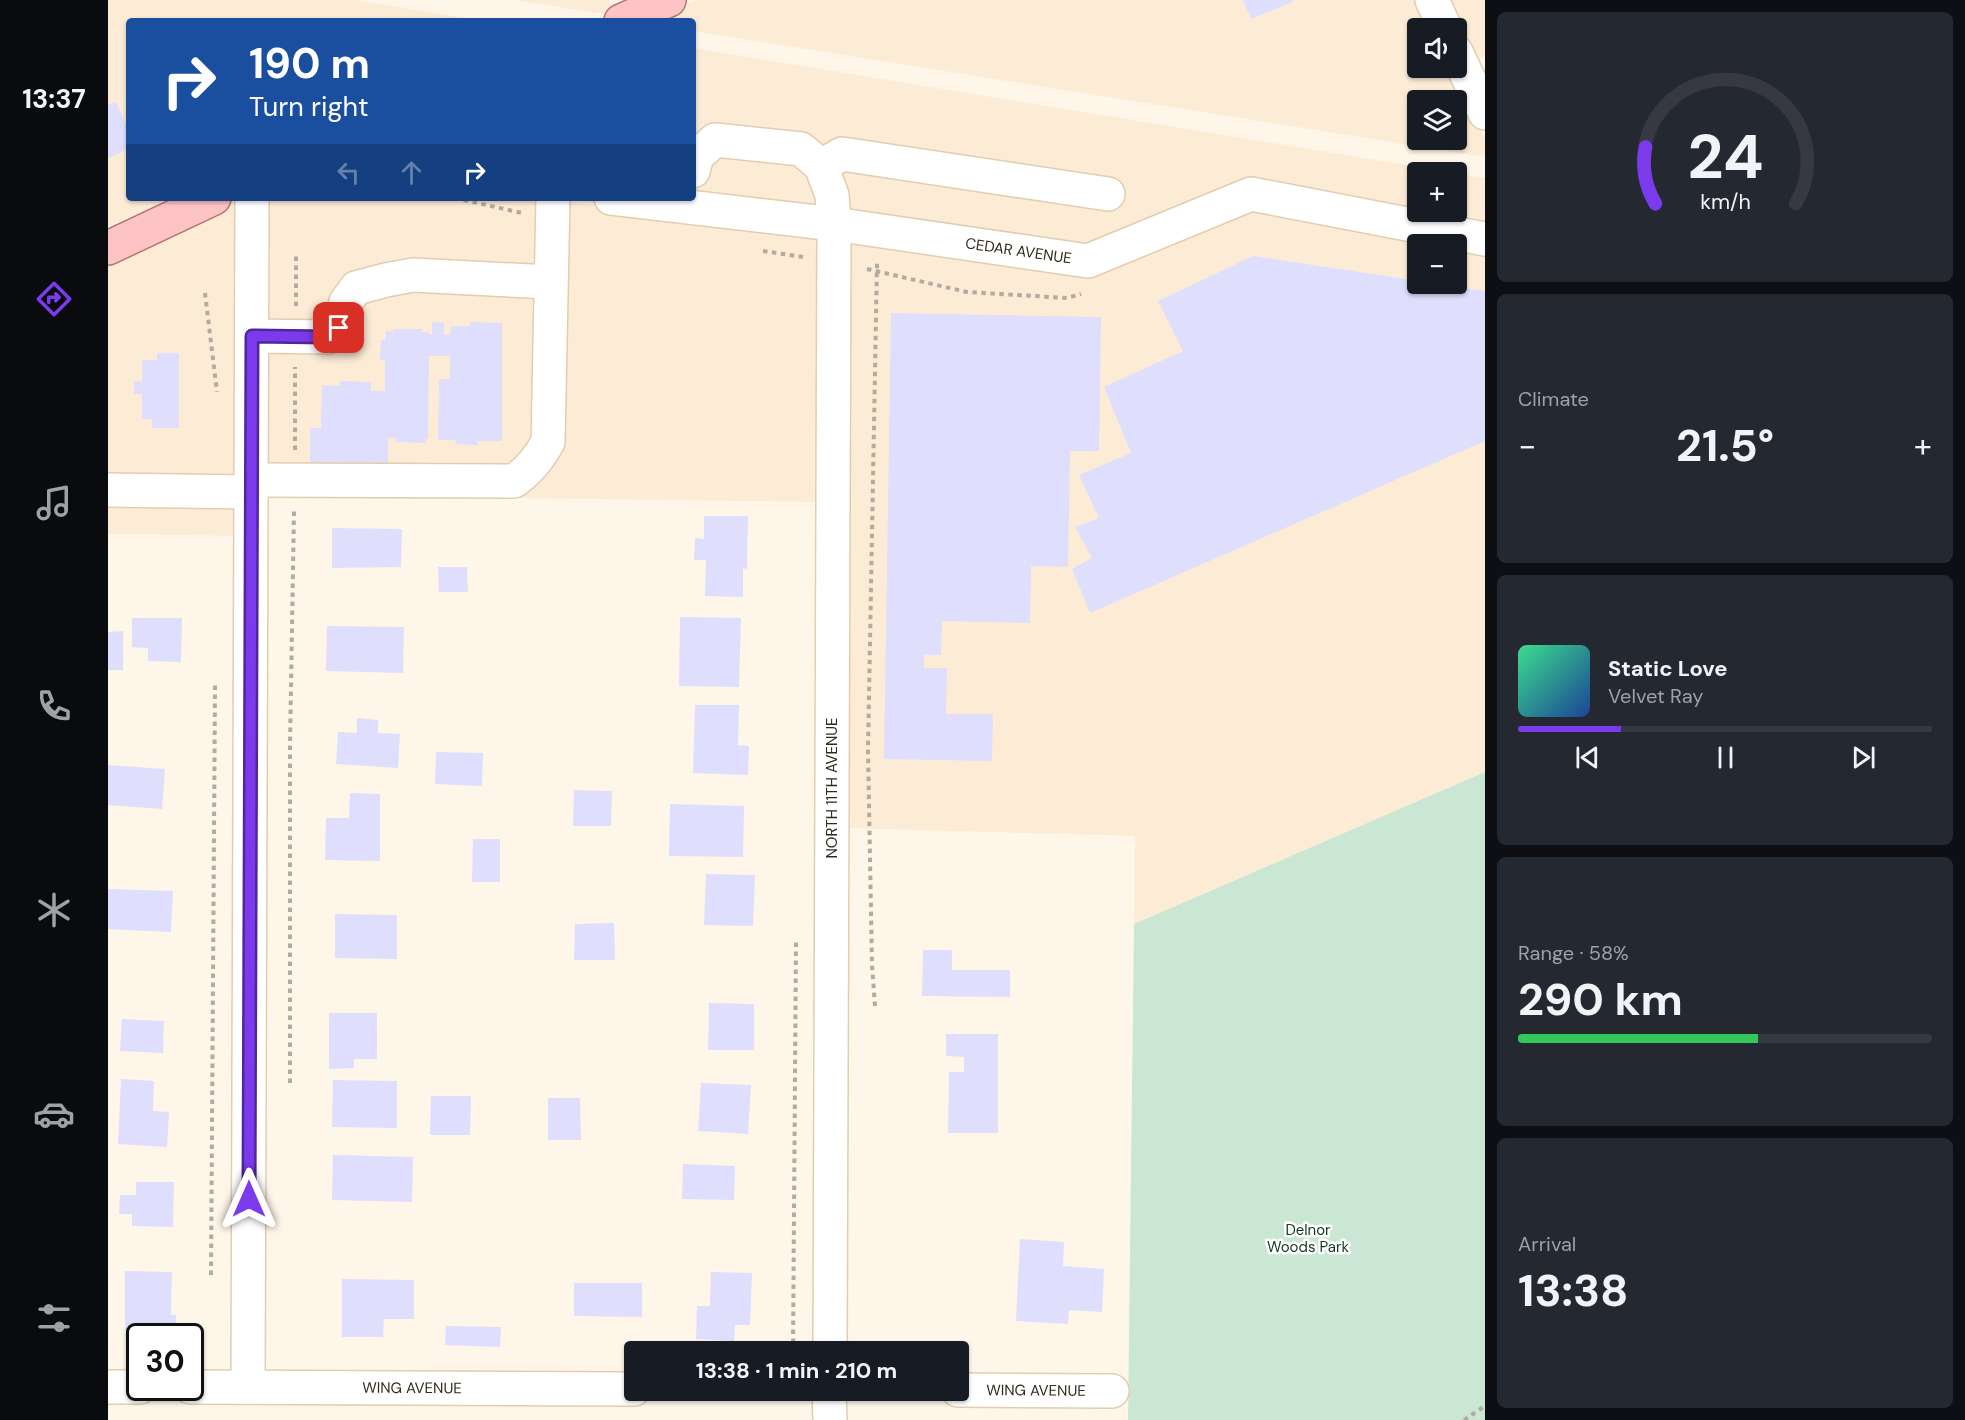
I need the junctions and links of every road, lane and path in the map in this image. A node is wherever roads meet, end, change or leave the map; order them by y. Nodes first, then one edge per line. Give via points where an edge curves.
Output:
1 (669, 0) edge
2 (1432, 0) edge
3 (630, 12) edge
4 (1440, 18) edge
5 (1469, 63) edge
6 (1485, 112) edge
7 (696, 160) edge
8 (821, 166) junction
9 (1108, 194) dead end
10 (208, 201) edge
11 (252, 201) edge
12 (481, 201) edge
13 (666, 201) edge
14 (684, 202) edge
15 (552, 209) edge
16 (834, 224) junction
17 (880, 231) junction
18 (1485, 239) edge
19 (108, 248) edge
20 (760, 250) dead end
21 (296, 256) dead end
22 (834, 261) junction
23 (876, 271) junction
24 (550, 282) junction
25 (205, 293) dead end
26 (1085, 293) dead end
27 (252, 336) junction
28 (296, 337) junction
29 (217, 396) dead end
30 (294, 481) junction
31 (251, 486) junction
32 (108, 490) edge
33 (215, 682) dead end
34 (875, 1006) dead end
35 (290, 1083) dead end
36 (210, 1275) dead end
37 (830, 1341) edge
38 (108, 1387) edge
39 (126, 1387) edge
40 (204, 1387) edge
41 (248, 1387) junction
42 (624, 1389) edge
43 (969, 1390) edge
44 (1112, 1390) dead end
45 (830, 1401) edge
46 (1485, 1406) edge
47 (830, 1420) edge
48 (1464, 1420) edge

1 - 3 main road
2 - 4 street
5 - 6 street
7 - 8 street via 715,140 801,149
8 - 9 street via 842,154
8 - 16 street, NORTH 11TH AVENUE via 832,195
10 - 19 main road
11 - 27 street
12 - 15 path
13 - 14 street, CEDAR AVENUE
14 - 16 street, CEDAR AVENUE
15 - 24 street
16 - 17 street, CEDAR AVENUE
16 - 22 street, NORTH 11TH AVENUE
17 - 18 street, CEDAR AVENUE via 1088,261 1251,194
17 - 23 path
20 - 22 path
21 - 28 path
22 - 23 path
22 - 37 street, NORTH 11TH AVENUE
23 - 26 path via 967,292 1067,298
23 - 34 path via 868,750
24 - 28 street via 413,275 386,280 356,288 346,302 339,328 328,337
24 - 30 street via 548,442 525,474 514,481
25 - 29 path
27 - 28 street
27 - 31 street
28 - 30 path
30 - 31 street
30 - 35 path
31 - 32 street
31 - 41 street
33 - 36 path
38 - 39 street
40 - 41 street, WING AVENUE
41 - 42 street, WING AVENUE
43 - 44 street, WING AVENUE
45 - 47 street
46 - 48 path

